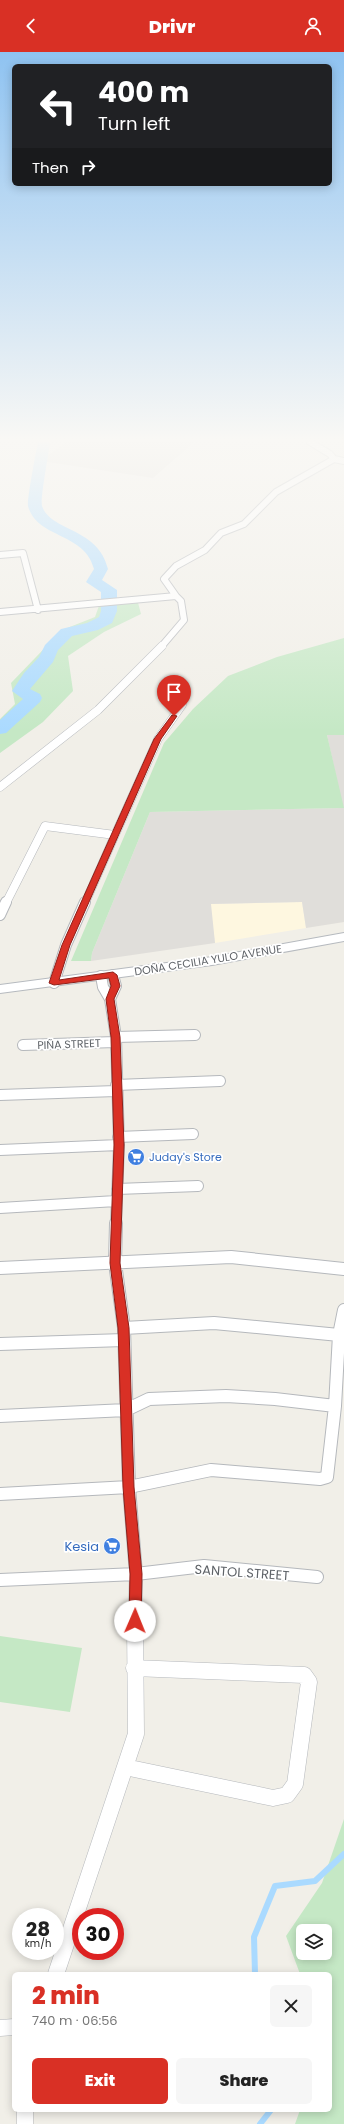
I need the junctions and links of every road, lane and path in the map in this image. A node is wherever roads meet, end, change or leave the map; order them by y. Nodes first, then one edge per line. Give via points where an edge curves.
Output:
1 (216, 539) edge
2 (0, 555) edge
3 (176, 596) junction
4 (38, 610) junction
5 (0, 612) edge
6 (182, 706) dead end
7 (0, 787) edge
8 (115, 835) junction
9 (0, 915) edge
10 (344, 937) edge
11 (107, 976) junction
12 (54, 983) junction
13 (0, 989) edge
14 (195, 1035) dead end
15 (115, 1040) junction
16 (23, 1045) dead end
17 (220, 1081) dead end
18 (116, 1088) junction
19 (0, 1095) edge
20 (193, 1134) dead end
21 (119, 1141) junction
22 (0, 1150) edge
23 (198, 1186) dead end
24 (116, 1195) junction
25 (0, 1208) edge
26 (115, 1263) junction
27 (0, 1268) edge
28 (344, 1269) edge
29 (344, 1310) edge
30 (124, 1334) junction
31 (339, 1335) junction
32 (0, 1344) edge
33 (335, 1406) junction
34 (126, 1410) junction
35 (0, 1416) edge
36 (129, 1487) junction
37 (0, 1494) edge
38 (136, 1574) junction
39 (317, 1577) dead end
40 (0, 1580) edge
41 (134, 1668) junction
42 (125, 1767) junction
43 (57, 1972) edge
44 (12, 2027) edge
45 (0, 2028) edge
46 (25, 2112) edge
47 (25, 2124) edge

1 - 3 street via 205,550 176,566 164,579
2 - 4 street via 23,553
3 - 4 street via 127,598
3 - 7 street via 181,601 184,620 160,650 82,723
4 - 5 street
6 - 8 street via 158,739
8 - 9 street via 45,826
8 - 12 street via 66,945
10 - 11 main road, DOÑA CECILIA YULO AVENUE via 212,961
11 - 12 main road, DOÑA CECILIA YULO AVENUE
11 - 15 street via 103,988 110,999
12 - 13 main road, DOÑA CECILIA YULO AVENUE
14 - 15 street, PIÑA STREET
15 - 16 street, PIÑA STREET
15 - 18 street
17 - 18 street
18 - 19 street
18 - 21 street
20 - 21 street
21 - 22 street
21 - 24 street
23 - 24 street
24 - 25 street
24 - 26 street
26 - 27 street
26 - 28 street via 231,1258
26 - 30 street
29 - 31 street
30 - 31 street via 214,1323
30 - 32 street
30 - 34 street
31 - 33 street
33 - 34 street via 226,1396 149,1399
33 - 36 street via 327,1477 320,1479 211,1470
34 - 35 street
34 - 36 street
36 - 37 street
36 - 38 street
38 - 39 street, SANTOL STREET via 204,1566
38 - 40 street, SANTOL STREET
38 - 41 street
41 - 42 street via 136,1734
41 - 42 street via 304,1675 309,1682 295,1784 287,1795 273,1798
42 - 43 street
44 - 45 street
46 - 47 street

